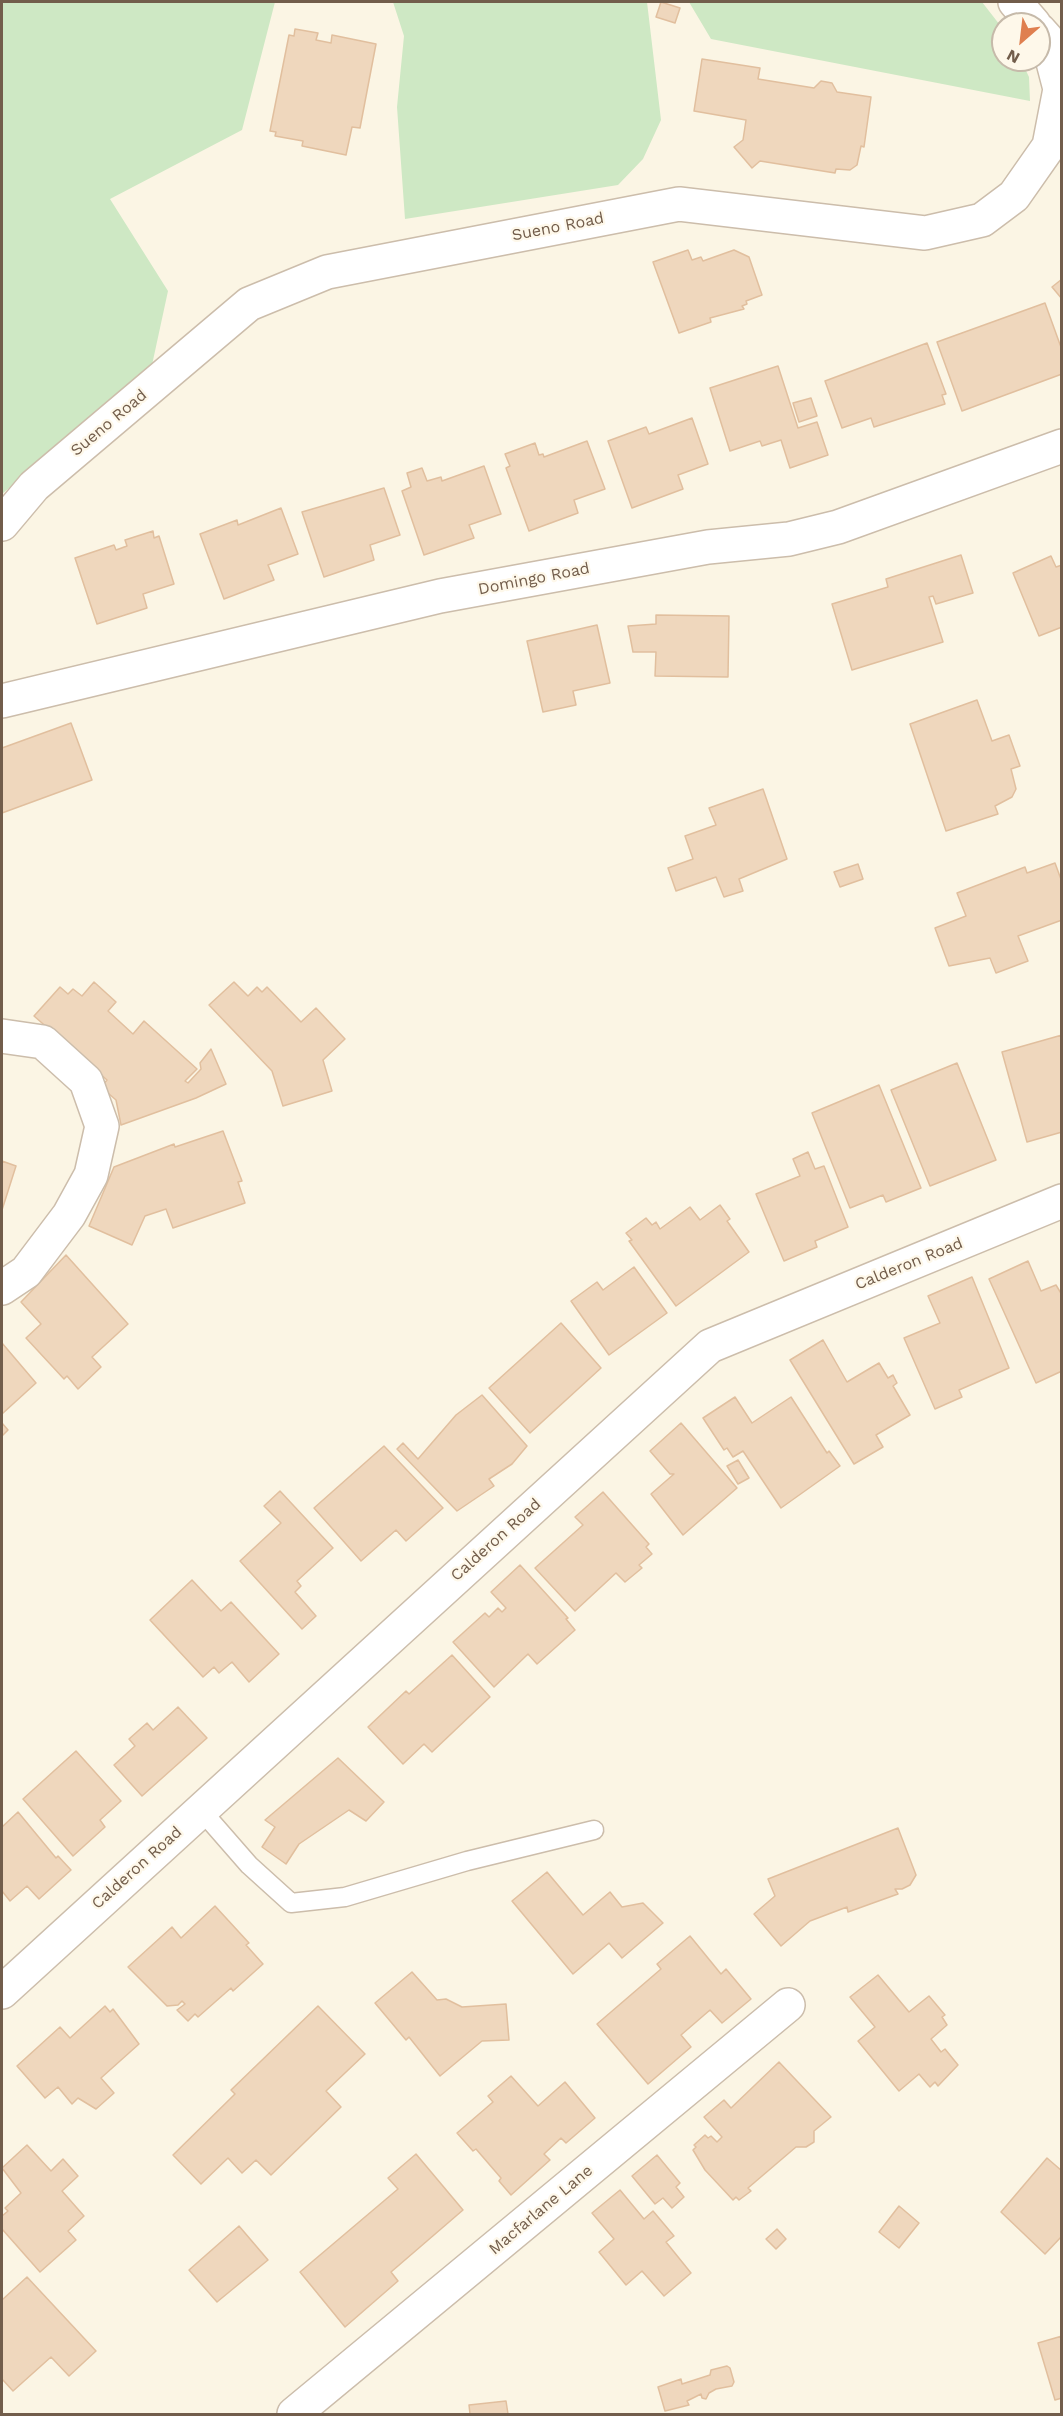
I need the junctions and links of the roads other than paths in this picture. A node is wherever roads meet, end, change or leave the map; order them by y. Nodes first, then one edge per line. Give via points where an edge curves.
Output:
1 (1051, 56) edge
2 (1062, 446) edge
3 (2, 524) edge
4 (2, 701) edge
5 (2, 1036) edge
6 (1062, 1200) edge
7 (2, 1288) edge
8 (201, 1810) junction
9 (594, 1830) dead end
10 (2, 1992) edge
11 (788, 2005) dead end
12 (294, 2415) edge

1 - 3 street, Sueno Road via 1059,89 1049,146 1014,196 982,220 925,233 679,204 327,272 249,304 34,486
2 - 4 street, Domingo Road via 838,527 789,539 708,547 440,596
5 - 7 street via 43,1042 86,1081 102,1126 91,1175 69,1215 26,1272
6 - 8 street, Calderon Road via 710,1346
8 - 9 lane via 249,1865 291,1903 345,1897 467,1861
8 - 10 street, Calderon Road
11 - 12 street, Macfarlane Lane

